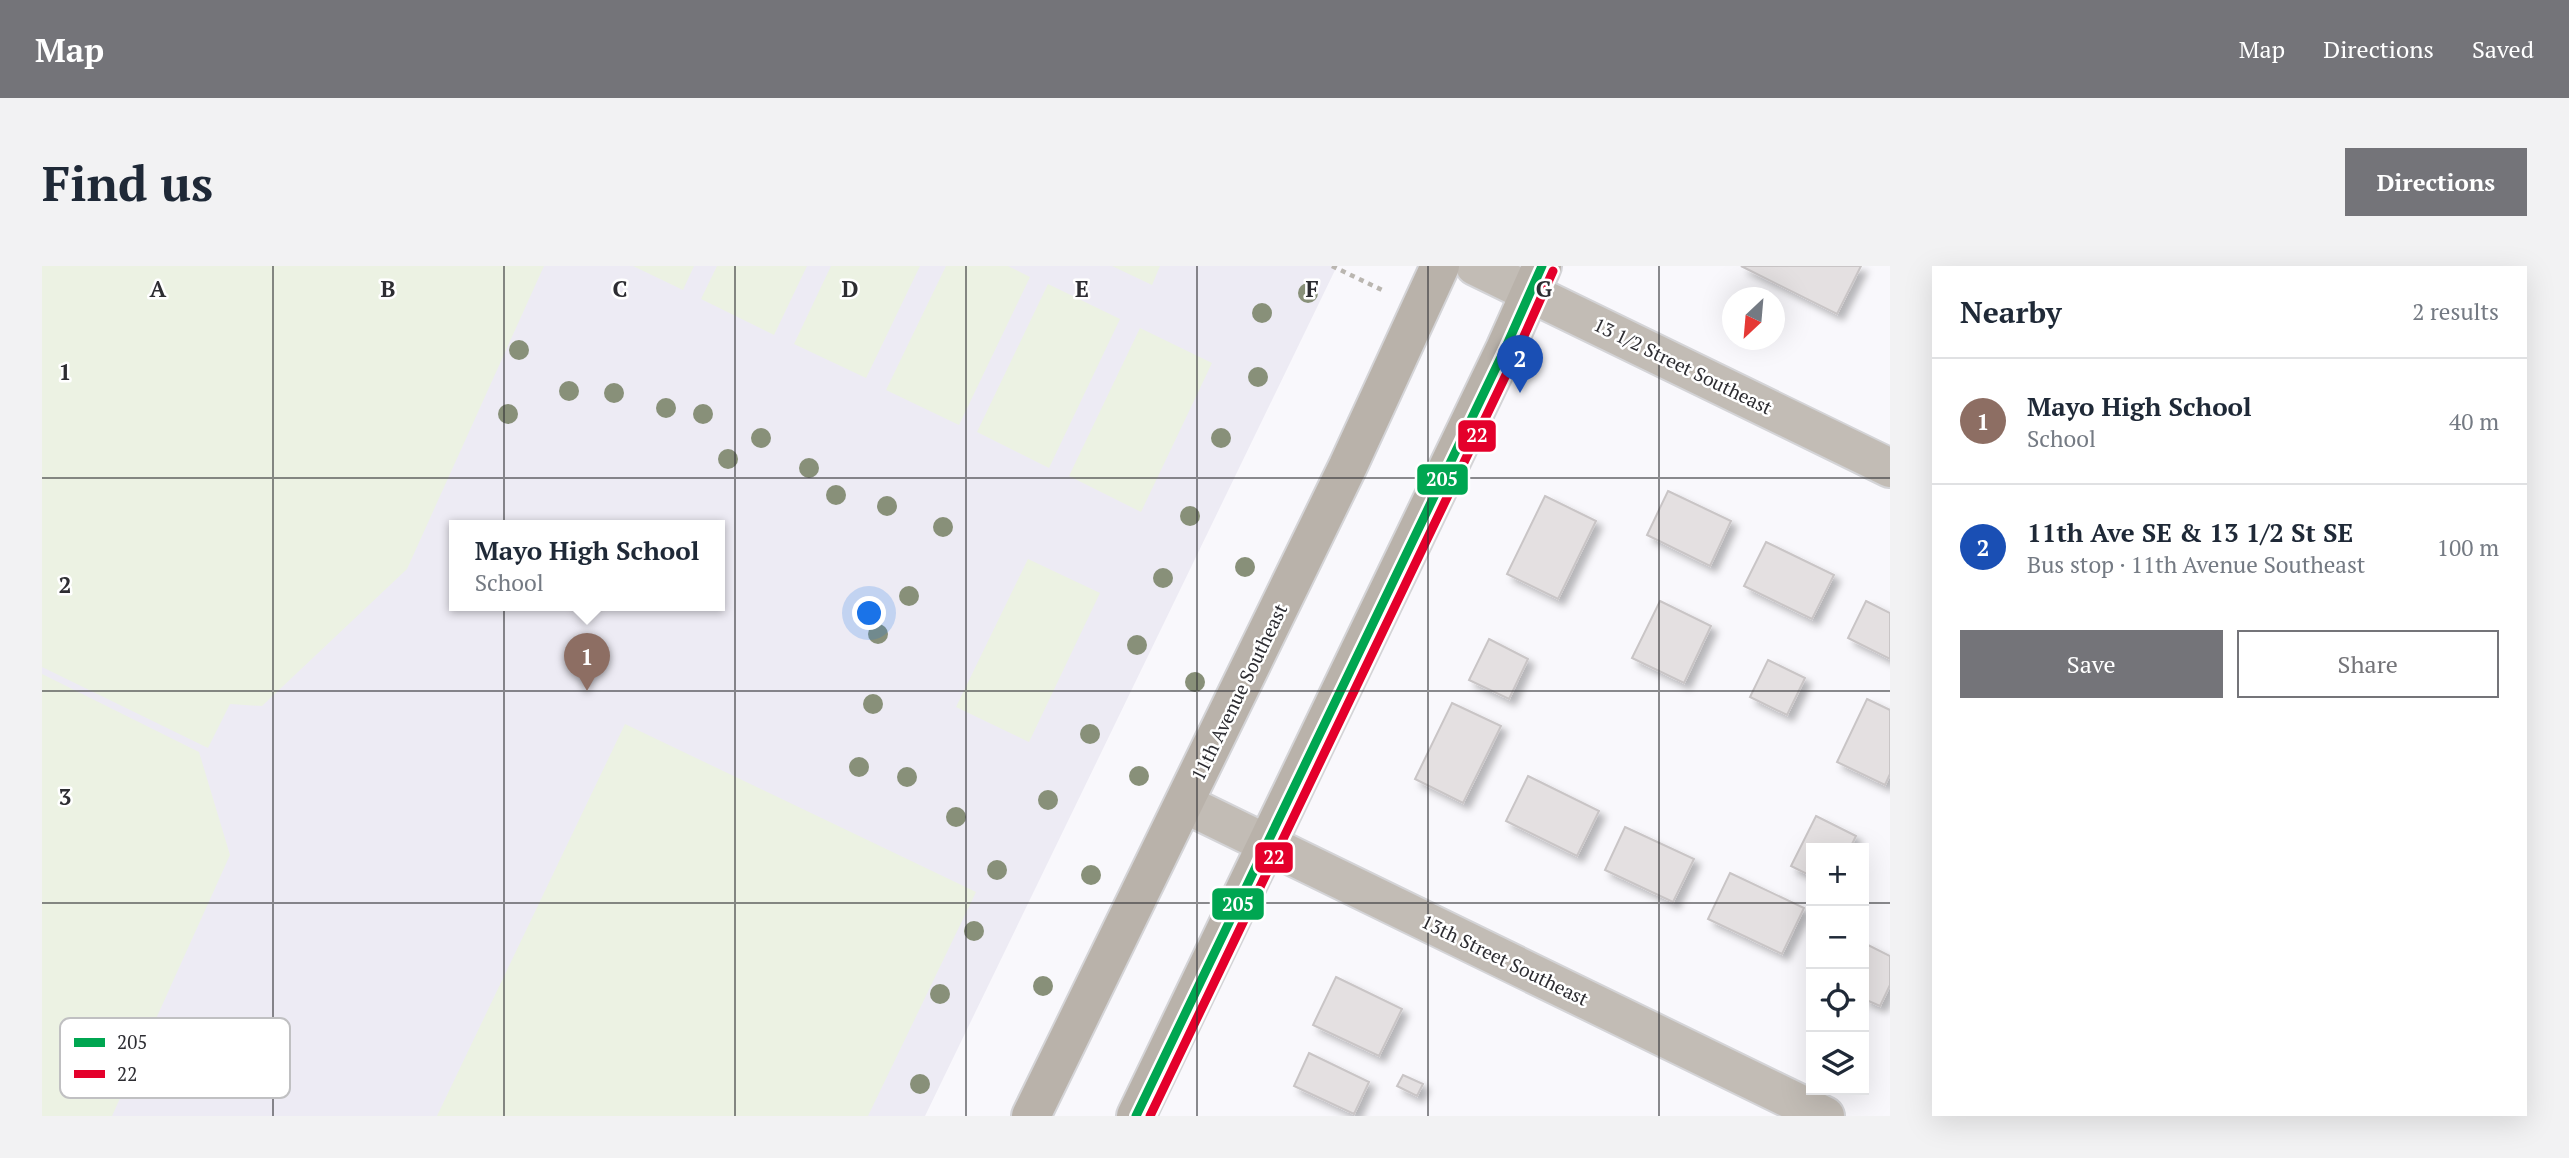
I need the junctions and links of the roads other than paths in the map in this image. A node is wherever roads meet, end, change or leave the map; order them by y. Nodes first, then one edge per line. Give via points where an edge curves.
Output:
1 (1440, 266) edge
2 (1475, 266) edge
3 (1536, 279) edge
4 (1890, 468) edge
5 (1185, 804) junction
6 (1268, 844) junction
7 (1031, 1116) edge
8 (1136, 1116) edge
9 (1825, 1116) edge

1 - 5 main road, 11th Avenue Southeast
2 - 3 street, 13 1/2 Street Southeast
3 - 4 street, 13 1/2 Street Southeast
3 - 6 main road
5 - 6 street, 13th Street Southeast
5 - 7 main road, 11th Avenue Southeast
6 - 8 main road
6 - 9 street, 13th Street Southeast

